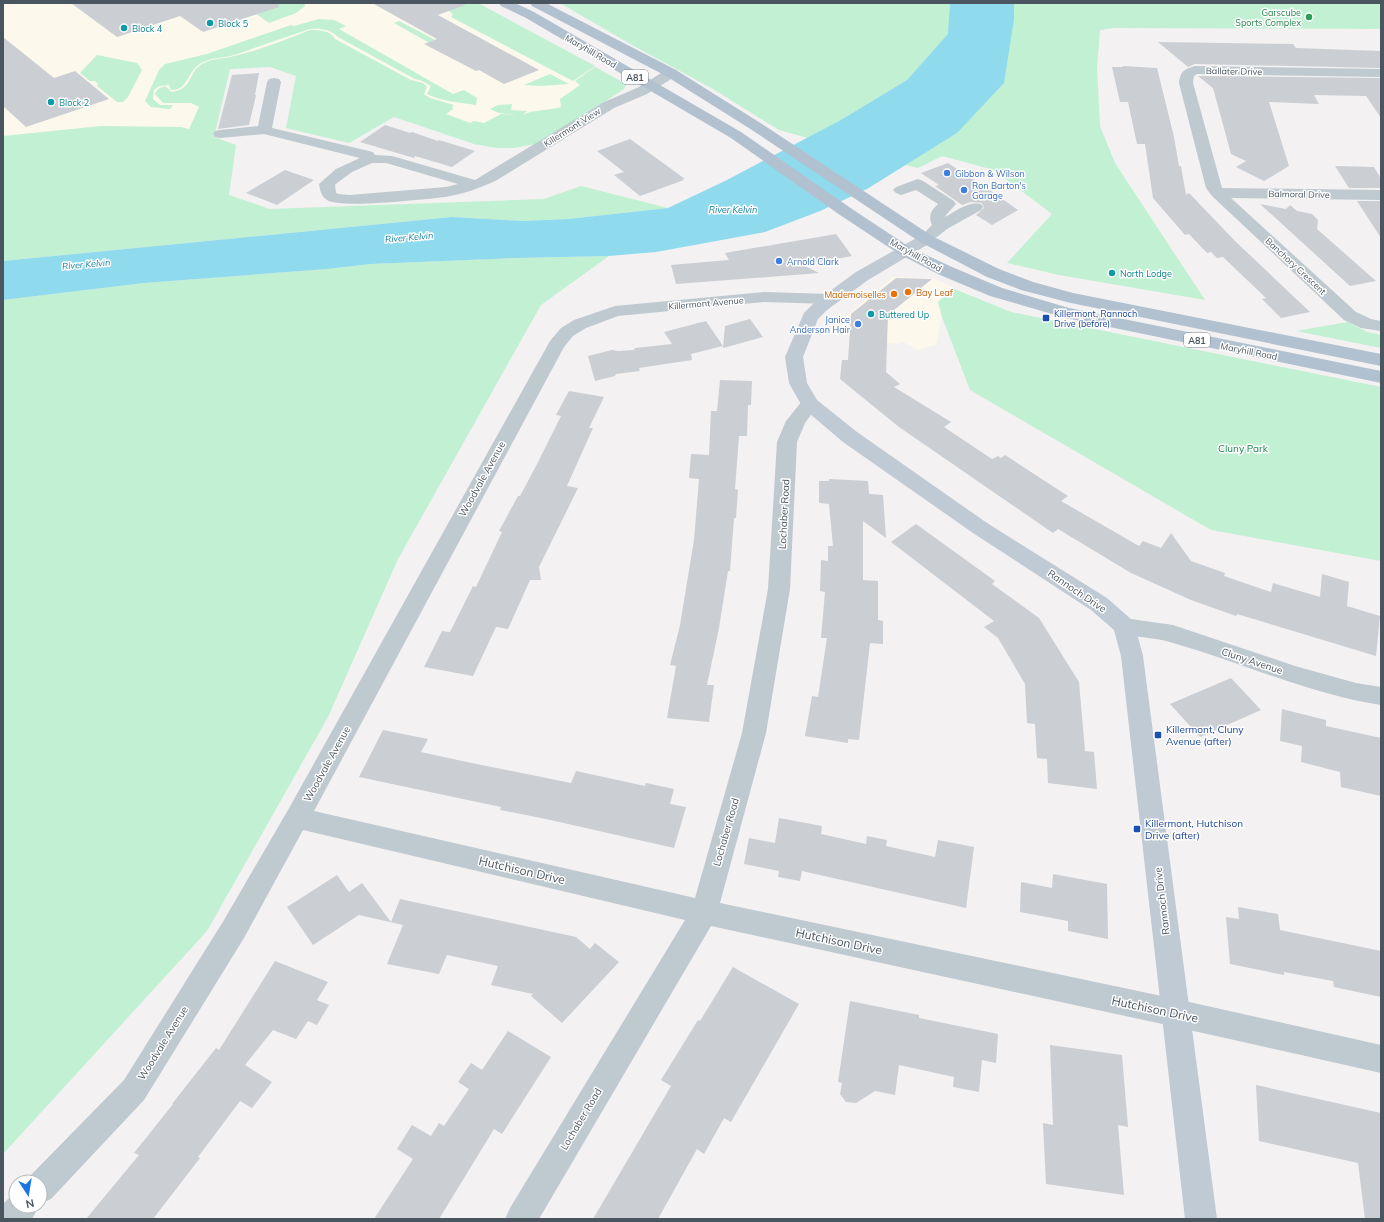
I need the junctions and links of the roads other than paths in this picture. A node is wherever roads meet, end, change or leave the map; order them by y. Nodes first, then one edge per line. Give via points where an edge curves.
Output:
1 (505, 3) edge
2 (536, 3) edge
3 (671, 73) junction
4 (1381, 73) edge
5 (274, 82) dead end
6 (650, 86) junction
7 (757, 127) junction
8 (264, 130) junction
9 (220, 134) dead end
10 (736, 135) junction
11 (370, 159) junction
12 (476, 185) junction
13 (901, 190) dead end
14 (1218, 193) junction
15 (1381, 195) edge
16 (975, 207) dead end
17 (941, 226) junction
18 (926, 239) junction
19 (905, 251) junction
20 (830, 299) junction
21 (584, 322) joint
22 (1381, 326) edge
23 (1381, 360) edge
24 (1381, 377) edge
25 (810, 404) junction
26 (1124, 626) junction
27 (1381, 696) edge
28 (297, 818) junction
29 (704, 912) junction
30 (1176, 1013) junction
31 (1381, 1059) edge
32 (48, 1180) edge
33 (521, 1219) edge
34 (1201, 1219) edge

1 - 6 main road, Maryhill Road / A81 via 530,15
2 - 3 main road, Maryhill Road / A81
3 - 6 street, Killermont View
3 - 7 main road, Maryhill Road / A81
4 - 14 street, Ballater Drive via 1195,70 1187,74 1186,83 1214,188
5 - 8 street
6 - 10 main road, Maryhill Road / A81
6 - 12 street, Killermont View via 609,104
7 - 10 main road
7 - 18 main road, Maryhill Road / A81
8 - 9 street, Killermont View
8 - 11 street, Killermont View via 368,155
10 - 19 main road, Maryhill Road / A81
11 - 12 street, Killermont View via 387,159
11 - 12 street, Killermont View via 356,164 331,180 327,184 330,195 336,199 350,200 446,192
13 - 17 street via 918,184 948,204 938,213 937,218
14 - 15 street, Balmoral Drive
14 - 22 street, Banchory Crescent via 1350,316 1367,324
16 - 17 street
17 - 18 street
18 - 19 street, Rannoch Drive
18 - 23 main road, Maryhill Road / A81 via 993,273 1027,286 1071,298
19 - 20 street, Rannoch Drive via 862,276
19 - 24 main road, Maryhill Road / A81 via 996,292 1066,313
20 - 21 street, Killermont Avenue via 764,297 615,311
20 - 25 street, Rannoch Drive via 810,317 794,357 798,383
21 - 28 street, Woodvale Avenue via 567,332 556,345
25 - 26 street, Rannoch Drive via 850,437 980,528 1099,604
25 - 29 street, Lochaber Road via 796,421 787,442 780,589 756,725
26 - 27 street, Cluny Avenue via 1173,634 1294,675
26 - 30 street, Rannoch Drive via 1132,656
28 - 29 street, Hutchison Drive
28 - 32 street, Woodvale Avenue via 234,929 134,1090
29 - 30 street, Hutchison Drive
29 - 33 street, Lochaber Road
30 - 31 street, Hutchison Drive
30 - 34 street, Rannoch Drive

